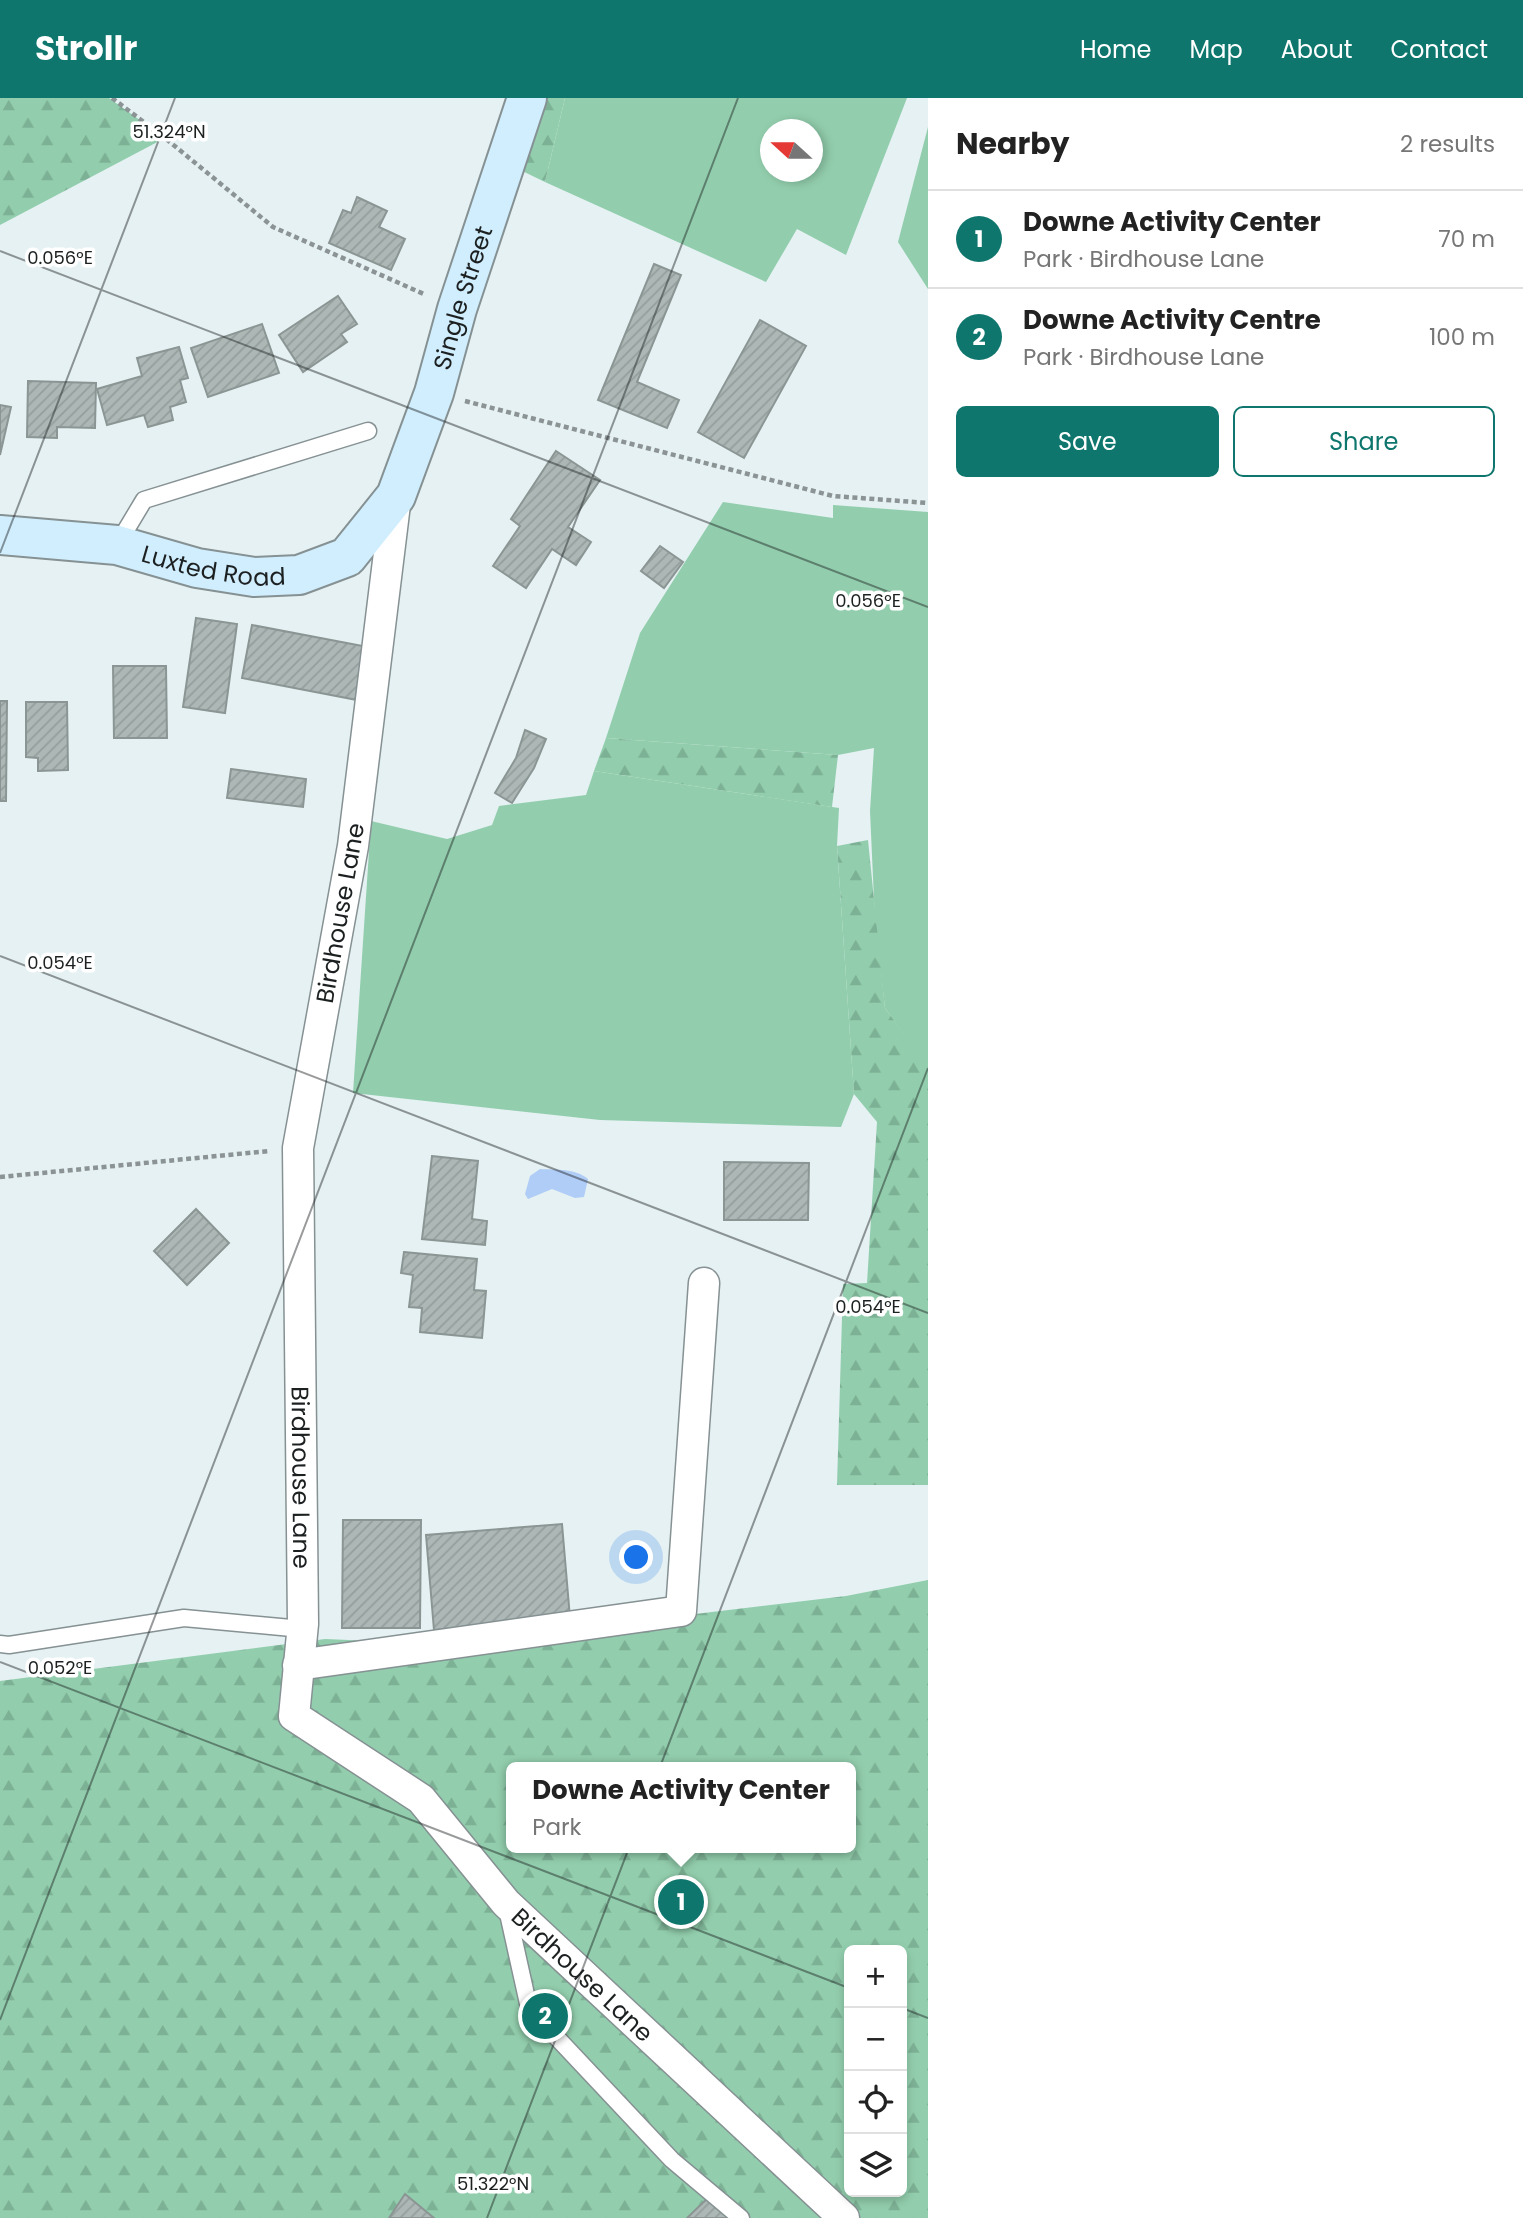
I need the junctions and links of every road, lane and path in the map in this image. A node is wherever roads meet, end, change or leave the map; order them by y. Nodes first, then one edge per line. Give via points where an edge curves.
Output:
1 (112, 98) edge
2 (527, 98) edge
3 (457, 309) junction
4 (433, 393) junction
5 (368, 431) dead end
6 (396, 496) junction
7 (928, 503) edge
8 (0, 535) edge
9 (117, 545) junction
10 (298, 1148) junction
11 (0, 1177) edge
12 (704, 1283) dead end
13 (302, 1629) junction
14 (0, 1644) edge
15 (298, 1664) junction
16 (506, 1903) junction
17 (829, 2213) edge
18 (741, 2218) edge

1 - 3 path via 273,228
2 - 3 street, Single Street
3 - 4 street, Single Street
4 - 6 street, Single Street
4 - 7 path via 833,496
5 - 9 lane via 144,500
6 - 9 street, Luxted Road via 347,556 299,575 254,577 197,568
6 - 10 street, Birdhouse Lane via 353,846
8 - 9 street, Luxted Road
10 - 11 path
10 - 13 street, Birdhouse Lane
12 - 15 street via 681,1611
13 - 14 lane via 184,1618
13 - 15 street, Birdhouse Lane
15 - 16 street, Birdhouse Lane via 294,1716 421,1799
16 - 17 street, Birdhouse Lane
16 - 18 lane via 529,2007 671,2160

